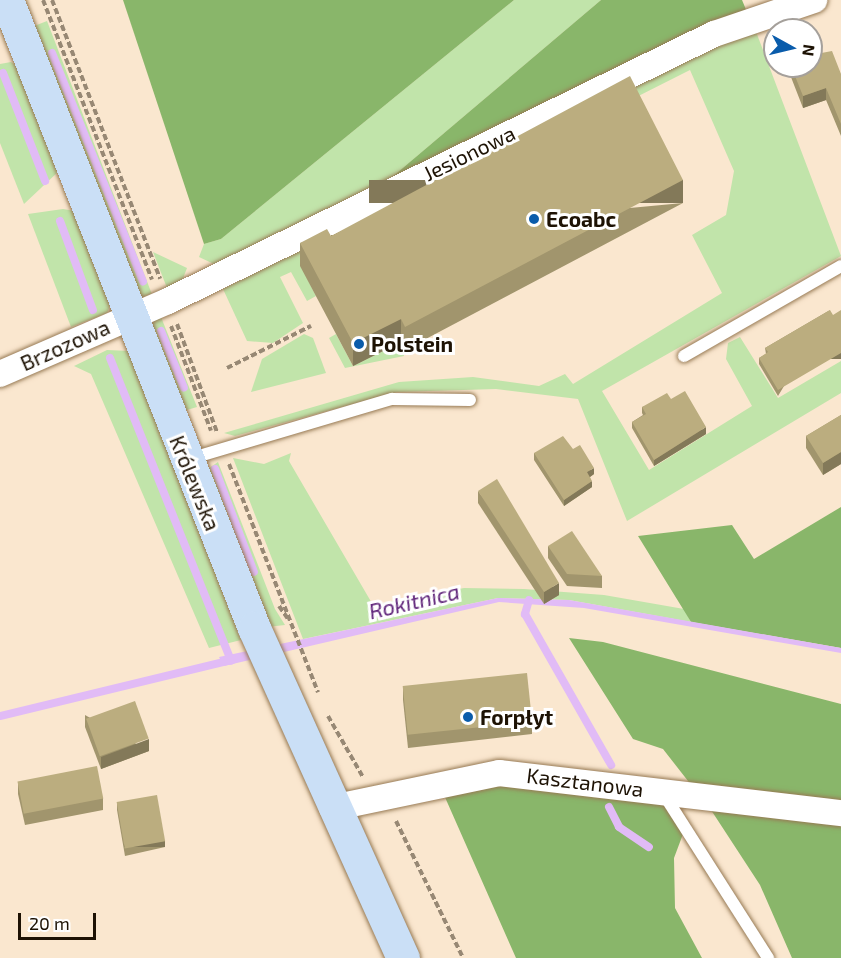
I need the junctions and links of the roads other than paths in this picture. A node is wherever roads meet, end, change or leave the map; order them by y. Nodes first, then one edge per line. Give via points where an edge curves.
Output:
1 (8, 0) edge
2 (814, 0) edge
3 (841, 266) edge
4 (129, 317) junction
5 (684, 356) dead end
6 (0, 374) edge
7 (470, 400) dead end
8 (186, 460) junction
9 (662, 792) junction
10 (332, 808) junction
11 (841, 813) edge
12 (403, 958) edge
13 (768, 958) edge

1 - 4 main road, Królewska
2 - 4 street, Jesionowa via 714,34
3 - 5 lane
4 - 6 street, Brzozowa
4 - 8 main road, Królewska
7 - 8 lane via 392,399
8 - 10 main road, Królewska
9 - 10 street, Kasztanowa via 499,773
9 - 11 street, Kasztanowa
9 - 13 lane
10 - 12 main road, Królewska

